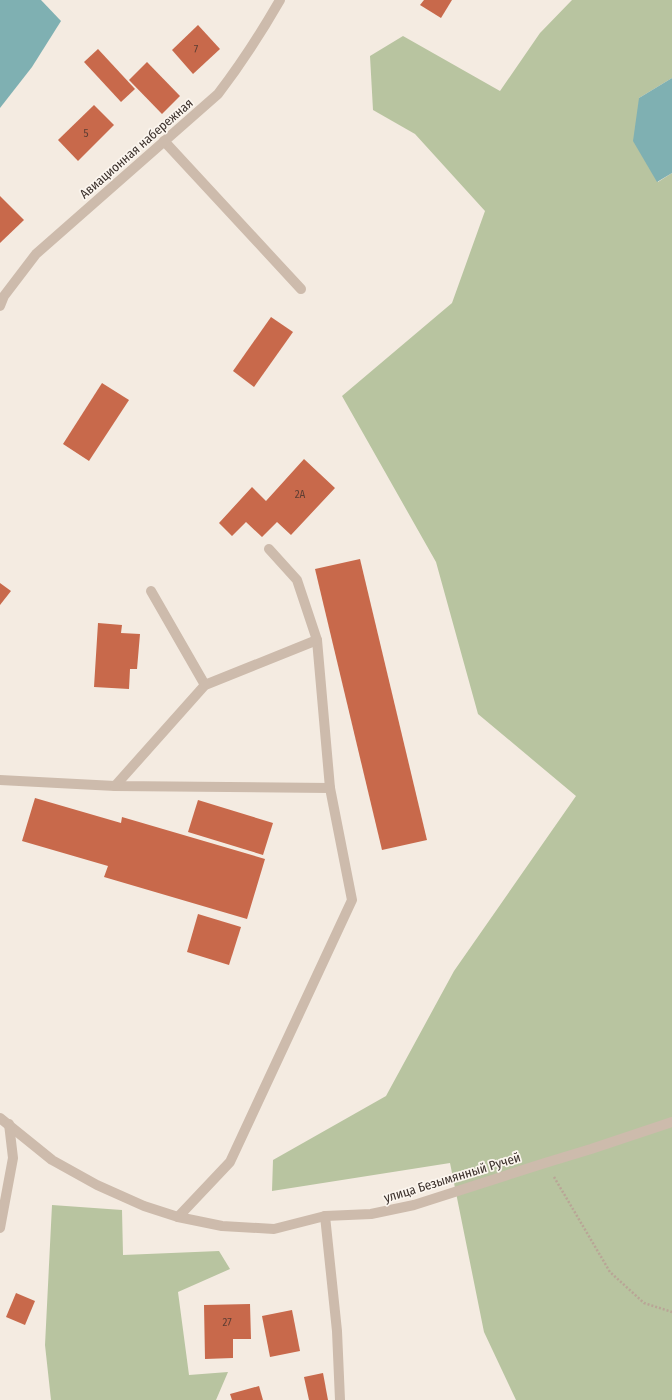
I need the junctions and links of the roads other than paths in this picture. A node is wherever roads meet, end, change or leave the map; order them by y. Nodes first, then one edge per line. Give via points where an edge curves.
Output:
1 (280, 0) edge
2 (164, 142) junction
3 (301, 289) dead end
4 (0, 306) edge
5 (269, 549) dead end
6 (151, 591) dead end
7 (317, 640) junction
8 (205, 685) junction
9 (0, 780) edge
10 (115, 786) junction
11 (330, 788) junction
12 (0, 1118) edge
13 (672, 1122) edge
14 (9, 1124) junction
15 (325, 1216) junction
16 (178, 1217) junction
17 (0, 1228) edge
18 (340, 1400) edge

1 - 2 street, Авиационная набережная via 263,31 218,94
2 - 3 street
2 - 4 street, Авиационная набережная via 36,254 4,296
5 - 7 street via 297,580
6 - 8 street
7 - 8 street
7 - 11 street
8 - 10 street
9 - 10 street
10 - 11 street
11 - 16 street via 352,900 230,1162
12 - 14 street, улица Безымянный Ручей
13 - 15 street, улица Безымянный Ручей via 414,1205 371,1214
14 - 16 street, улица Безымянный Ручей via 52,1160 90,1181 144,1206
14 - 17 street via 13,1158
15 - 16 street, улица Безымянный Ручей via 274,1229 222,1226
15 - 18 street via 337,1331

